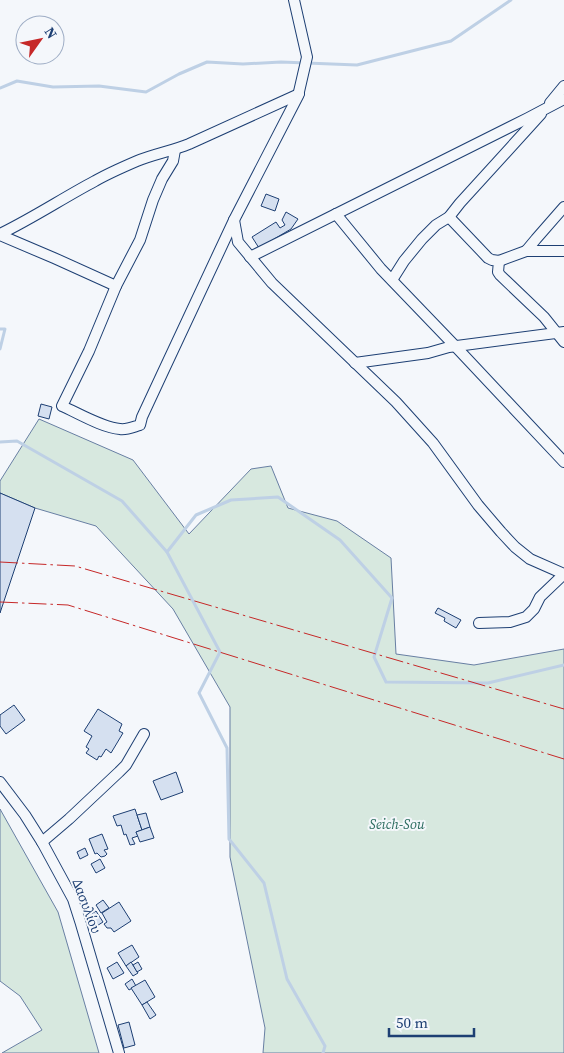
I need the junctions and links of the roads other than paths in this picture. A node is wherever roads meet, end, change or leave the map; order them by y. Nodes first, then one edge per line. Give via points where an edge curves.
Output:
1 (294, 0) edge
2 (564, 86) edge
3 (299, 94) junction
4 (564, 99) edge
5 (547, 108) junction
6 (175, 150) junction
7 (564, 208) edge
8 (336, 214) junction
9 (449, 217) junction
10 (234, 220) junction
11 (0, 234) edge
12 (526, 251) junction
13 (564, 251) edge
14 (250, 257) junction
15 (499, 261) junction
16 (392, 280) junction
17 (116, 286) junction
18 (560, 333) edge
19 (564, 342) edge
20 (456, 347) junction
21 (355, 363) junction
22 (564, 462) edge
23 (564, 574) edge
24 (479, 623) dead end
25 (144, 734) dead end
26 (0, 782) edge
27 (42, 842) junction
28 (119, 1053) edge

1 - 3 street via 307,57
2 - 5 street
3 - 6 street
3 - 10 street
4 - 5 street
5 - 8 street
5 - 9 street
6 - 11 street via 138,161 96,180
6 - 17 street via 140,240
7 - 12 street
8 - 14 street
8 - 16 street
9 - 15 street via 488,258
9 - 16 street via 422,239
10 - 14 street via 238,242
10 - 17 street via 140,425 128,429 111,427 62,406
11 - 17 street
12 - 13 street
12 - 15 street
14 - 21 street via 272,283
15 - 18 street via 500,276
16 - 20 street
18 - 19 street
18 - 20 street
20 - 21 street
20 - 22 street
21 - 23 street via 425,434 483,511 515,547 530,559
23 - 24 street via 540,597 526,617 510,622
25 - 27 street via 126,765
26 - 27 street, Δασυλίου
27 - 28 street, Δασυλίου via 73,899

